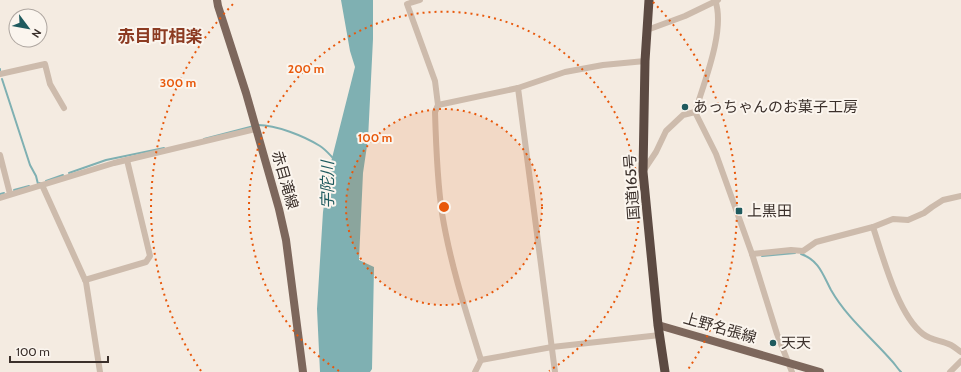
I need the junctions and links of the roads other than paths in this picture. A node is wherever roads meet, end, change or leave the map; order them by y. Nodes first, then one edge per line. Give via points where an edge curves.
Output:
1 (217, 0) edge
2 (420, 0) edge
3 (649, 0) edge
4 (716, 0) edge
5 (647, 30) junction
6 (645, 61) junction
7 (0, 74) edge
8 (518, 88) junction
9 (438, 105) junction
10 (64, 108) dead end
11 (695, 112) junction
12 (255, 126) junction
13 (0, 155) edge
14 (127, 160) junction
15 (2, 172) edge
16 (643, 172) junction
17 (42, 185) junction
18 (10, 194) junction
19 (961, 196) edge
20 (0, 198) edge
21 (873, 227) junction
22 (752, 254) junction
23 (85, 280) junction
24 (658, 325) junction
25 (660, 334) junction
26 (552, 347) junction
27 (961, 352) edge
28 (481, 360) junction
29 (961, 361) edge
30 (789, 362) junction
31 (100, 372) edge
32 (303, 372) edge
33 (475, 372) edge
34 (555, 372) edge
35 (665, 372) edge
36 (792, 372) edge
37 (820, 372) edge
38 (950, 372) edge

1 - 12 main road, 赤目滝線
2 - 9 street via 407,4 435,82
3 - 5 highway, 国道165号
4 - 5 street via 685,16
4 - 11 street via 718,12 713,53
5 - 6 highway, 国道165号
6 - 8 street via 573,71
6 - 16 highway, 国道165号
7 - 10 street via 45,64 50,84
8 - 9 street
8 - 26 street
9 - 28 street via 435,112 437,177 442,214 462,299
11 - 16 street via 683,115 666,131
11 - 22 street via 716,154
12 - 14 street
12 - 32 main road, 赤目滝線 via 286,240
13 - 15 street
14 - 17 street
14 - 23 street via 149,259
15 - 18 street
16 - 24 highway, 国道165号
17 - 18 street
17 - 23 street
18 - 20 street
19 - 21 street via 943,200 908,220 893,219
21 - 22 street via 816,242 803,251
21 - 27 street via 898,298 909,318 921,333 930,339 952,346
22 - 30 street via 777,334
23 - 31 street
24 - 25 highway, 国道165号
24 - 30 main road, 上野名張線
25 - 26 street
25 - 35 highway, 国道165号
26 - 28 street
26 - 34 street
28 - 33 street
29 - 38 street
30 - 36 street
30 - 37 main road, 上野名張線

